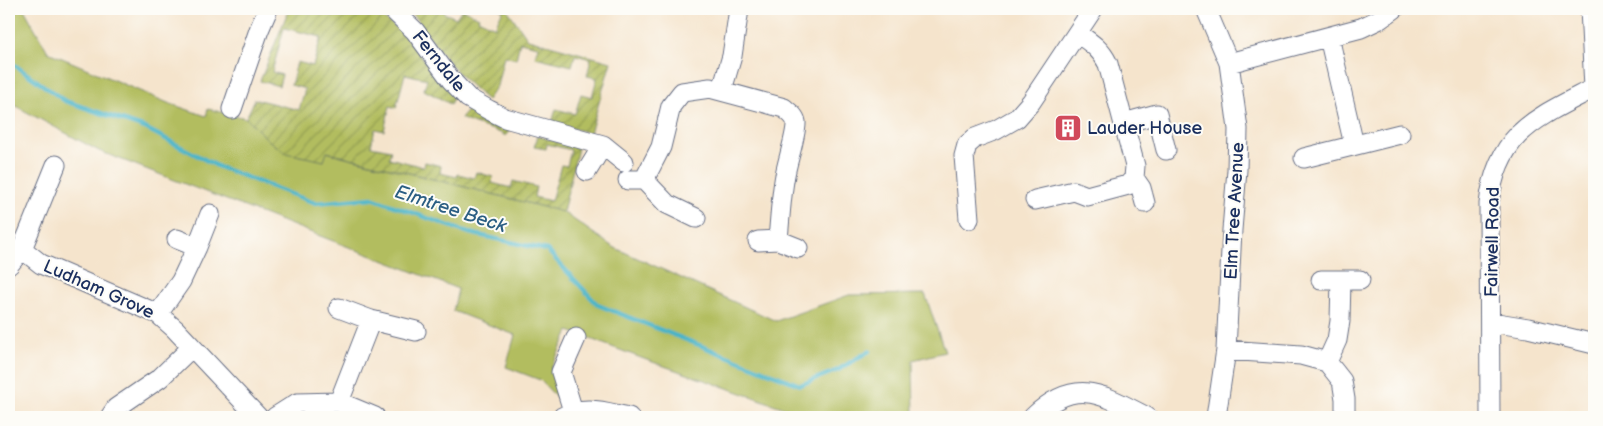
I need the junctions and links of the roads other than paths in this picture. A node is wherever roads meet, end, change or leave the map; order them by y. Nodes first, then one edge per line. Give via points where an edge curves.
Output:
1 (268, 9) edge
2 (392, 9) edge
3 (739, 9) edge
4 (1093, 9) edge
5 (1206, 9) edge
6 (1394, 9) edge
7 (1590, 9) edge
8 (1077, 33) junction
9 (1329, 37) junction
10 (1228, 63) junction
11 (1594, 88) edge
12 (722, 90) junction
13 (232, 109) dead end
14 (1124, 123) junction
15 (1400, 134) dead end
16 (1354, 145) junction
17 (603, 146) junction
18 (1166, 150) dead end
19 (1304, 158) dead end
20 (624, 162) dead end
21 (56, 165) dead end
22 (587, 171) dead end
23 (1134, 178) junction
24 (1034, 200) dead end
25 (1145, 203) dead end
26 (210, 214) dead end
27 (696, 218) dead end
28 (969, 219) dead end
29 (178, 239) dead end
30 (778, 240) junction
31 (758, 241) dead end
32 (197, 247) junction
33 (798, 248) dead end
34 (22, 249) junction
35 (9, 265) edge
36 (1322, 280) dead end
37 (339, 308) dead end
38 (158, 314) junction
39 (371, 320) junction
40 (1491, 322) junction
41 (416, 331) dead end
42 (576, 338) dead end
43 (1594, 344) edge
44 (192, 347) junction
45 (1226, 350) junction
46 (1327, 362) junction
47 (339, 402) junction
48 (110, 407) edge
49 (567, 414) edge
50 (258, 417) edge
51 (275, 417) edge
52 (375, 417) edge
53 (624, 417) edge
54 (1033, 417) edge
55 (1147, 417) edge
56 (1216, 417) edge
57 (1345, 417) edge
58 (1490, 417) edge

1 - 13 street
2 - 17 street, Ferndale via 415,32 468,98 505,118
3 - 12 street via 732,56
4 - 8 street
5 - 10 street, Elm Tree Avenue
6 - 9 street via 1361,28
7 - 11 street
8 - 14 street via 1104,55
8 - 28 street via 1017,118 967,144 964,156
9 - 10 street
9 - 16 street
10 - 45 street, Elm Tree Avenue via 1238,130 1238,170
11 - 40 street, Fairwell Road via 1539,117 1521,131 1498,163 1489,204
12 - 27 street via 710,88 682,92 671,106 661,147 636,180 667,204
12 - 30 street via 784,108 796,120 785,176
14 - 18 street via 1157,114
14 - 23 street via 1135,166
15 - 16 street
16 - 19 street
17 - 20 street, Ferndale
17 - 22 street
21 - 34 street via 55,191
23 - 24 street via 1128,185 1087,196 1074,191
23 - 25 street via 1142,188
26 - 32 street
29 - 32 street
30 - 31 street
30 - 33 street
32 - 38 street via 181,281
34 - 35 street
34 - 38 street, Ludham Grove via 40,264
36 - 46 street via 1351,280 1337,340
37 - 39 street
38 - 44 street, Ludham Grove
39 - 41 street
39 - 47 street
40 - 43 street
40 - 58 street, Fairwell Road
42 - 49 street via 561,372
44 - 48 street via 160,378
44 - 50 street, Ludham Grove
45 - 46 street via 1302,355
45 - 56 street, Elm Tree Avenue
46 - 57 street via 1342,381
47 - 51 street via 297,403
47 - 52 street
49 - 53 street via 593,410
54 - 55 street via 1043,407 1065,395 1078,393 1105,396

